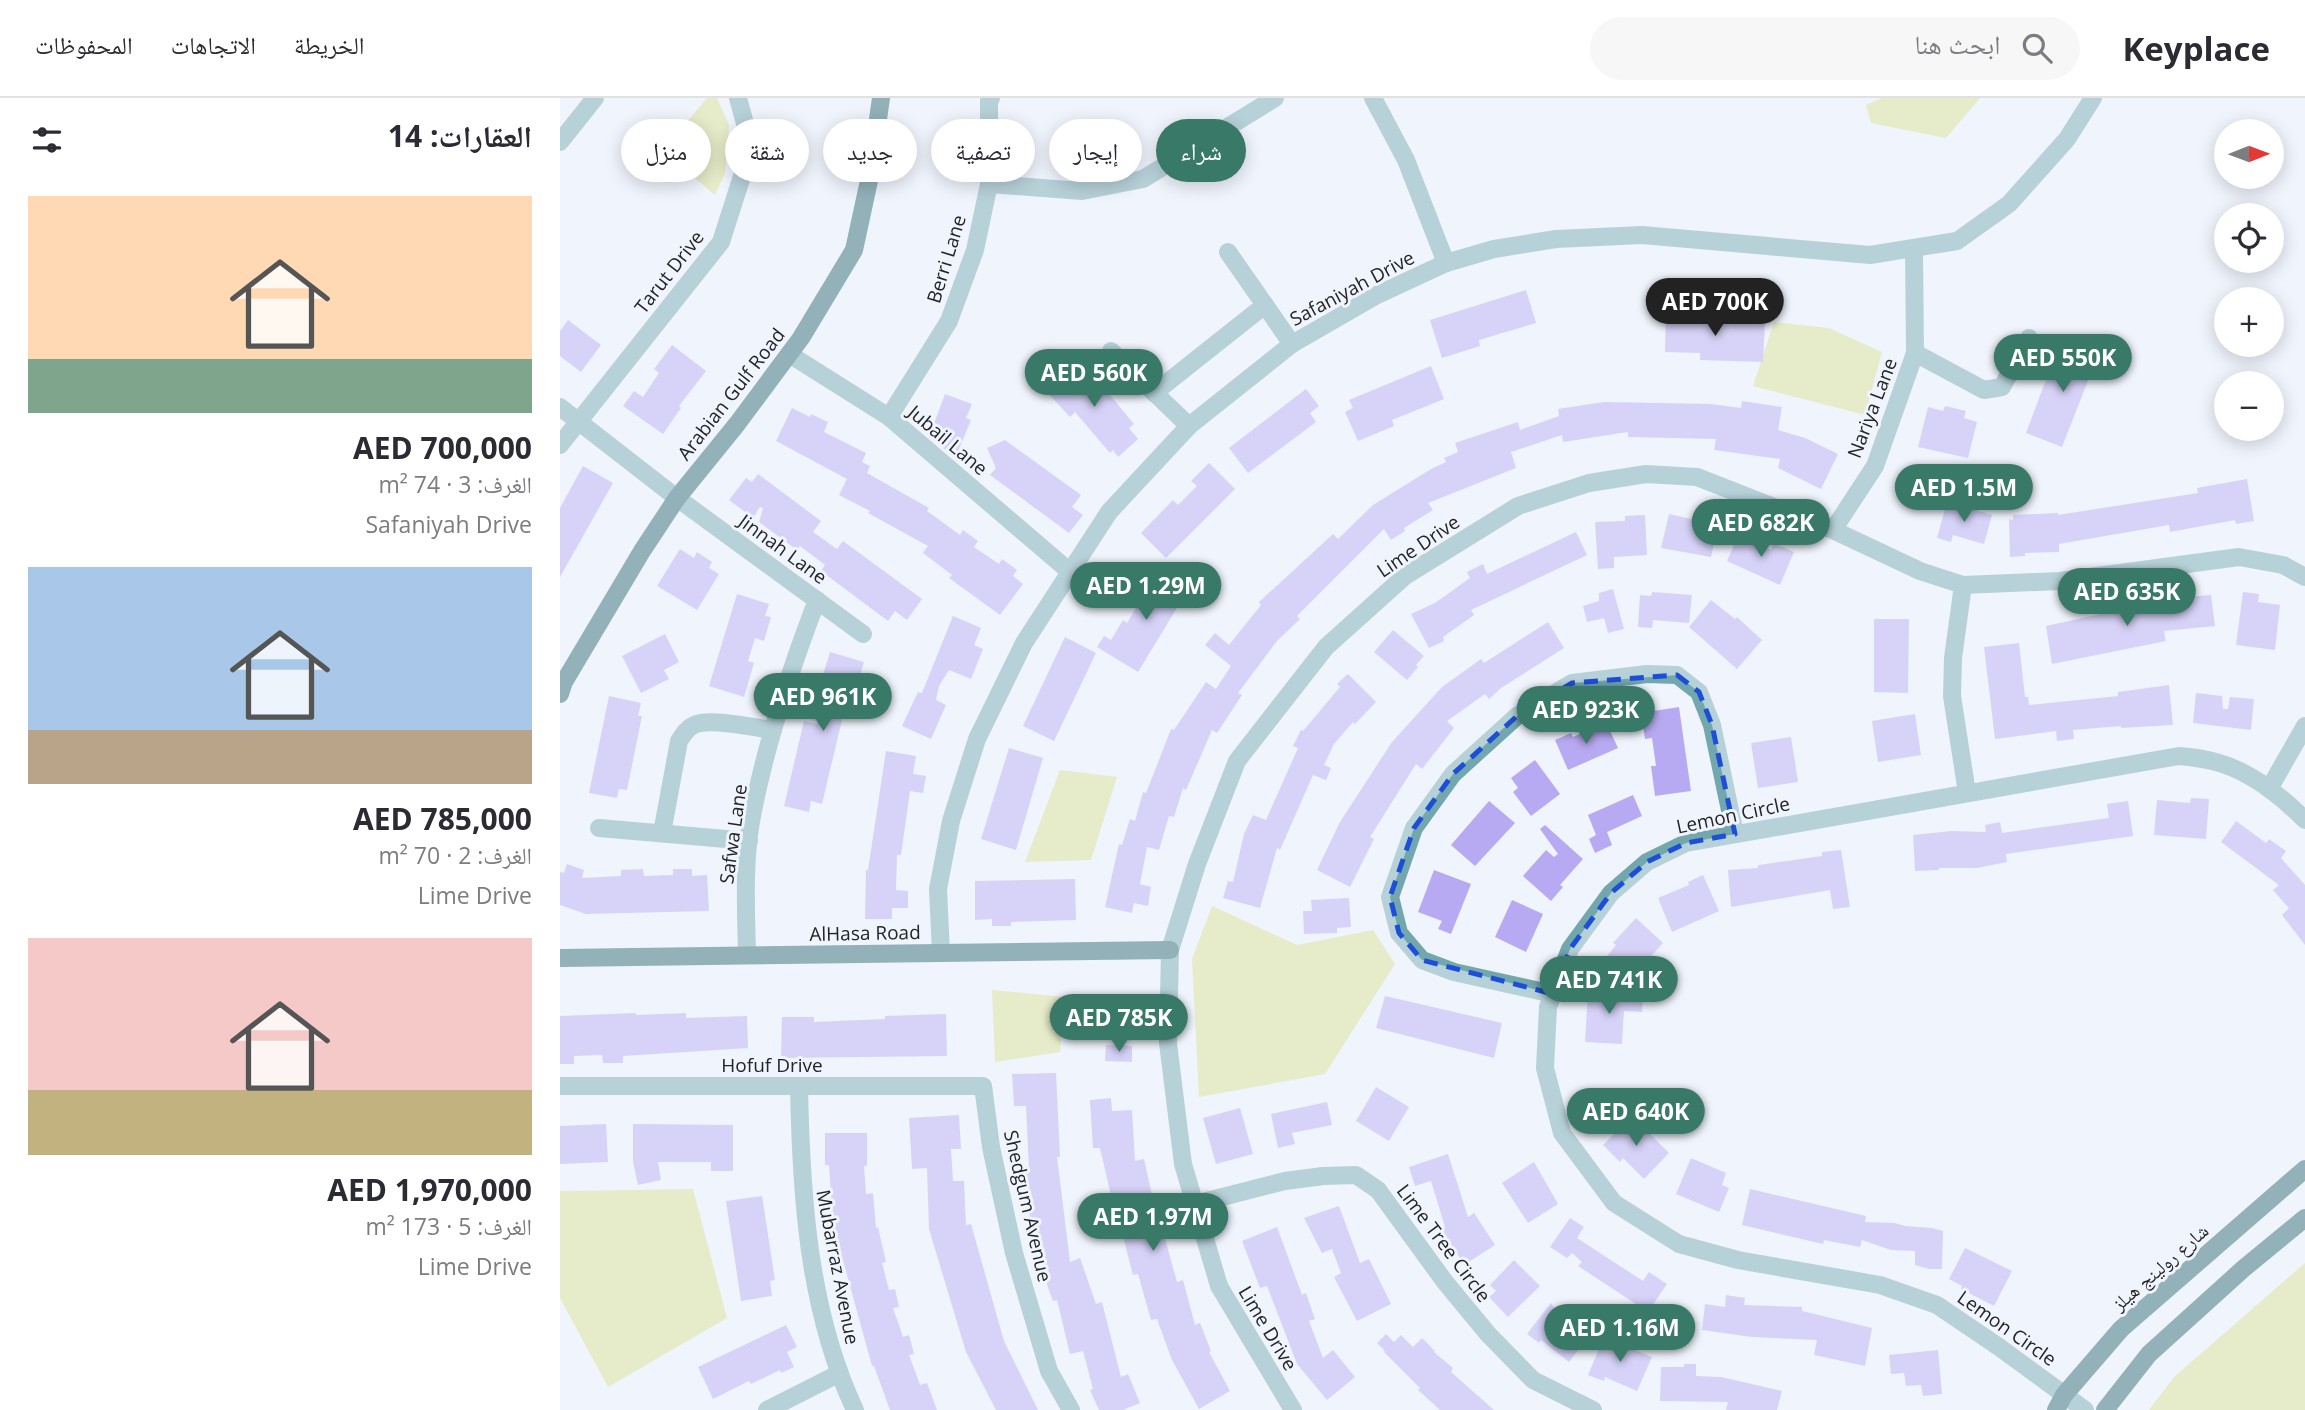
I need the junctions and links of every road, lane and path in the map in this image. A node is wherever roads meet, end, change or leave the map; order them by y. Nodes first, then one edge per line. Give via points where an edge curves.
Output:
1 (595, 98) edge
2 (738, 98) edge
3 (881, 98) edge
4 (991, 98) edge
5 (1275, 98) edge
6 (1374, 98) edge
7 (2093, 98) edge
8 (560, 142) edge
9 (989, 184) junction
10 (1914, 248) junction
11 (1228, 252) dead end
12 (1446, 263) junction
13 (1265, 305) junction
14 (2029, 338) dead end
15 (1292, 344) junction
16 (1111, 351) dead end
17 (1915, 353) junction
18 (789, 354) junction
19 (1154, 393) junction
20 (560, 407) edge
21 (889, 417) junction
22 (577, 421) junction
23 (1189, 426) junction
24 (560, 445) edge
25 (677, 498) junction
26 (1833, 530) junction
27 (1069, 571) junction
28 (2305, 577) edge
29 (1963, 585) junction
30 (817, 600) junction
31 (863, 634) dead end
32 (560, 694) edge
33 (2305, 726) edge
34 (773, 730) junction
35 (2269, 789) junction
36 (1967, 793) junction
37 (2305, 820) edge
38 (599, 828) dead end
39 (662, 833) junction
40 (1735, 834) junction
41 (749, 841) junction
42 (1171, 950) junction
43 (941, 953) junction
44 (747, 956) junction
45 (560, 958) edge
46 (1546, 997) junction
47 (560, 1086) edge
48 (799, 1086) junction
49 (983, 1086) joint
50 (2305, 1169) edge
51 (1195, 1204) junction
52 (2305, 1218) edge
53 (838, 1374) junction
54 (2060, 1402) edge
55 (767, 1410) edge
56 (855, 1410) edge
57 (1071, 1410) edge
58 (1293, 1410) edge
59 (1593, 1410) edge
60 (2085, 1410) edge
61 (2105, 1410) edge

1 - 8 street
2 - 22 street, Tarut Drive via 747,127 743,173 721,242
3 - 18 main road, Arabian Gulf Road via 854,250
4 - 9 street, Berri Lane
5 - 9 street via 1143,179 1082,191
6 - 12 street via 1406,160
7 - 10 street, Safaniyah Drive via 2067,139 2009,204 1957,241
9 - 21 street, Berri Lane via 975,250 948,321
10 - 12 street, Safaniyah Drive via 1870,255 1642,235 1556,239
10 - 17 street, Nariya Lane
11 - 13 street
12 - 15 street, Safaniyah Drive via 1377,295
13 - 15 street
13 - 19 street
14 - 17 street via 2003,387 1984,390
15 - 23 street, Safaniyah Drive
16 - 19 street
17 - 26 street, Nariya Lane via 1875,466
18 - 21 street, Jubail Lane
18 - 25 main road, Arabian Gulf Road
19 - 23 street
20 - 22 street, Jinnah Lane
21 - 27 street, Jubail Lane
22 - 24 street, Tarut Drive
22 - 25 street, Jinnah Lane
23 - 27 street, Safaniyah Drive via 1108,512
25 - 30 street, Jinnah Lane
25 - 32 main road, Arabian Gulf Road
26 - 29 street, Lime Drive via 1920,571
26 - 42 street, Lime Drive via 1697,477 1646,474 1589,484 1518,506 1405,576 1326,647 1237,761 1197,864
27 - 43 street, Safaniyah Drive via 1024,643 977,740 951,821 938,889
28 - 29 street, Lime Drive via 2283,565 2239,557 2060,581
29 - 36 street via 1952,696
30 - 31 street, Jinnah Lane
30 - 34 street, Safwa Lane
33 - 35 street
34 - 39 street via 713,722 697,723 687,730 679,741
34 - 41 street, Safwa Lane
35 - 36 street, Lemon Circle via 2215,761 2179,756
35 - 37 street, Lemon Circle
36 - 40 street, Lemon Circle
38 - 39 street
39 - 41 street
40 - 46 street, Lemon Circle via 1686,843 1647,862 1611,893 1570,949
40 - 46 street via 1712,725 1699,692 1677,675 1572,683 1517,716 1453,775 1414,828 1390,897 1399,933 1422,960
41 - 44 street, Safwa Lane
42 - 43 main road, AlHasa Road
42 - 51 street, Lime Drive via 1168,1043 1183,1164
43 - 44 main road, AlHasa Road
44 - 45 main road, AlHasa Road
46 - 54 street, Lemon Circle via 1545,1068 1562,1133 1614,1203 1679,1244 1738,1260 1880,1285 1937,1306 1999,1347
47 - 48 street, Hofuf Drive
48 - 49 street, Hofuf Drive
48 - 53 street, Mubarraz Avenue via 800,1170 808,1236
49 - 57 street, Shedgum Avenue via 1014,1252 1049,1371
50 - 54 main road, شارع رولينج هيلز via 2121,1329
51 - 58 street, Lime Drive via 1219,1286
51 - 59 street, Lime Tree Circle via 1285,1181 1356,1175 1378,1190 1445,1282 1533,1380
52 - 61 main road via 2149,1354
53 - 55 street
53 - 56 street, Mubarraz Avenue
54 - 60 street, Lemon Circle

